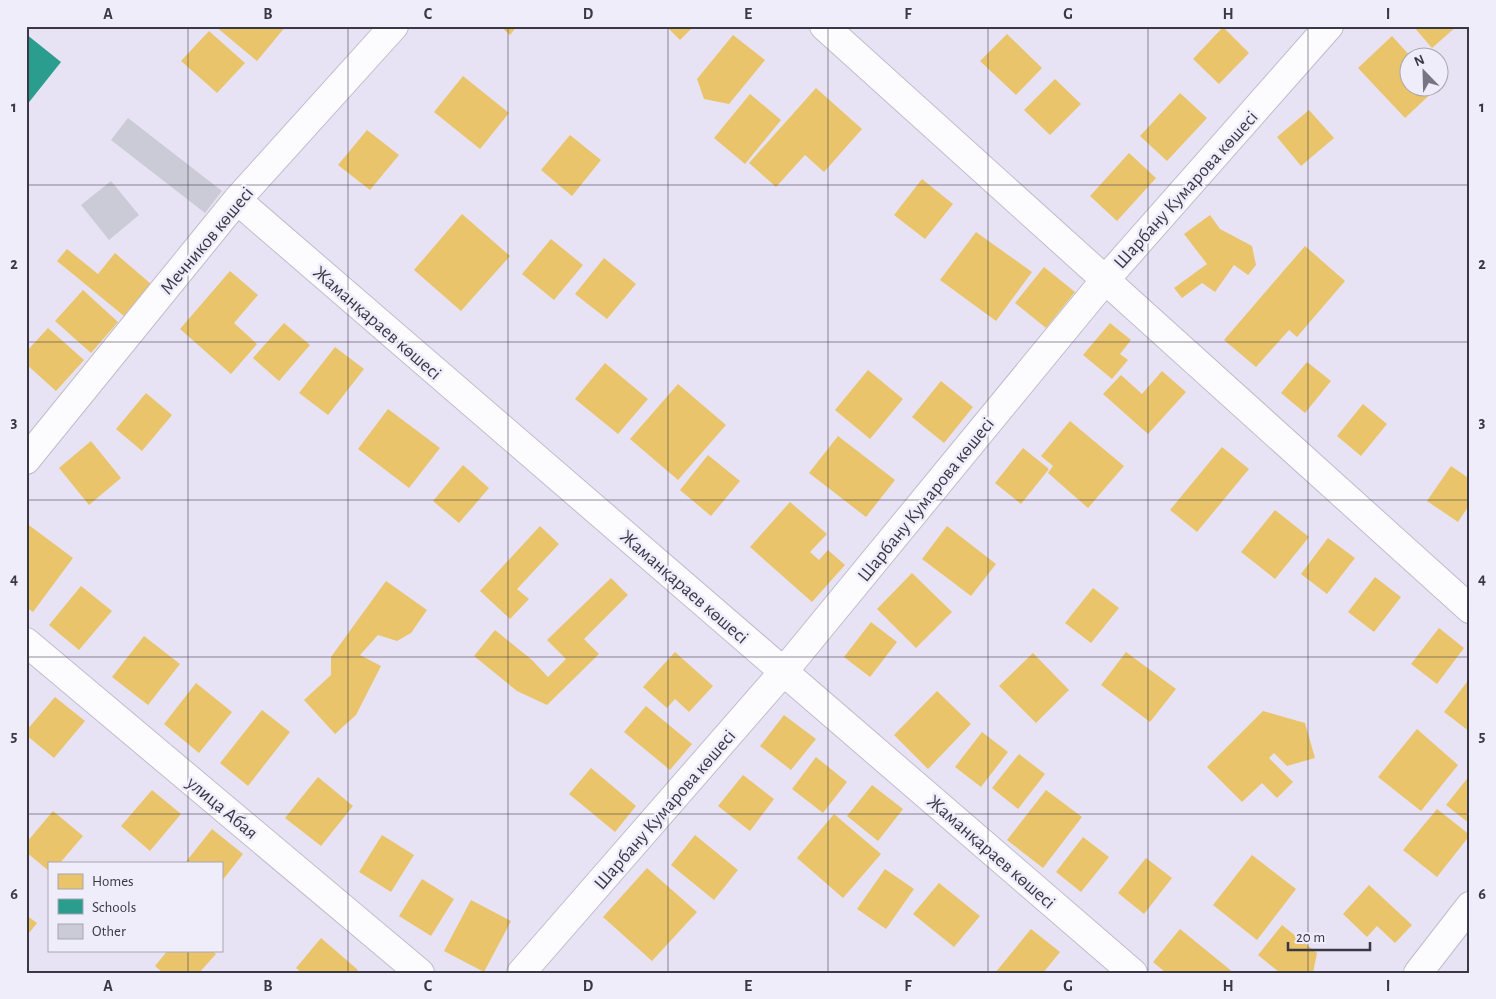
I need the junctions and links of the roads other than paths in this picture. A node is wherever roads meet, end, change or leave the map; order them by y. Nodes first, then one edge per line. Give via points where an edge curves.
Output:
1 (394, 26) edge
2 (824, 26) edge
3 (1329, 26) edge
4 (238, 200) junction
5 (1105, 280) junction
6 (26, 460) edge
7 (1470, 610) edge
8 (26, 642) edge
9 (784, 672) junction
10 (1470, 906) edge
11 (420, 973) edge
12 (521, 973) edge
13 (1133, 973) edge
14 (1418, 973) edge

1 - 4 street, Мечников көшесі
2 - 5 street
3 - 5 street, Шарбану Кумарова көшесі
4 - 6 street, Мечников көшесі
4 - 9 street, Жаманқараев көшесі
5 - 7 street
5 - 9 street, Шарбану Кумарова көшесі
8 - 11 street, улица Абая
9 - 12 street, Шарбану Кумарова көшесі
9 - 13 street, Жаманқараев көшесі
10 - 14 street

